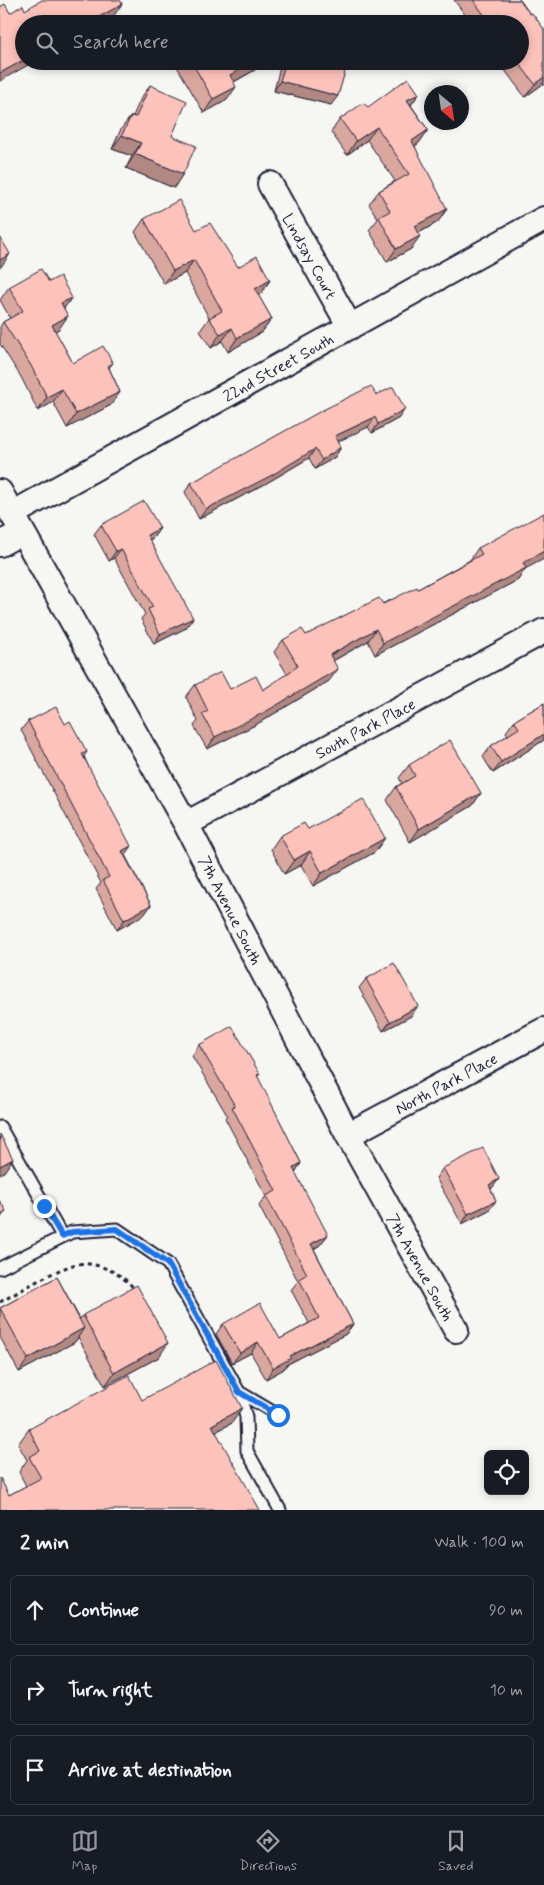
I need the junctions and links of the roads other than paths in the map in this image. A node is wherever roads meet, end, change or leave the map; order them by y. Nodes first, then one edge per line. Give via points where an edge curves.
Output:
1 (270, 184) dead end
2 (544, 219) edge
3 (350, 327) junction
4 (0, 492) edge
5 (17, 523) junction
6 (0, 544) edge
7 (544, 631) edge
8 (186, 824) junction
9 (544, 1030) edge
10 (0, 1128) edge
11 (348, 1135) junction
12 (62, 1236) junction
13 (0, 1268) edge
14 (456, 1330) dead end
15 (239, 1392) junction
16 (278, 1415) dead end
17 (280, 1510) edge

1 - 3 street, Lindsay Court
2 - 3 street, 22nd Street South
3 - 5 street, 22nd Street South
4 - 5 street, 7th Avenue South
5 - 6 street, 22nd Street South
5 - 8 street, 7th Avenue South
7 - 8 street, South Park Place
8 - 11 street, 7th Avenue South
9 - 11 street, North Park Place
10 - 12 lane
11 - 14 street, 7th Avenue South
12 - 13 lane
12 - 15 lane via 72,1232 117,1229 168,1264
15 - 16 lane
15 - 17 lane via 246,1417 247,1451

